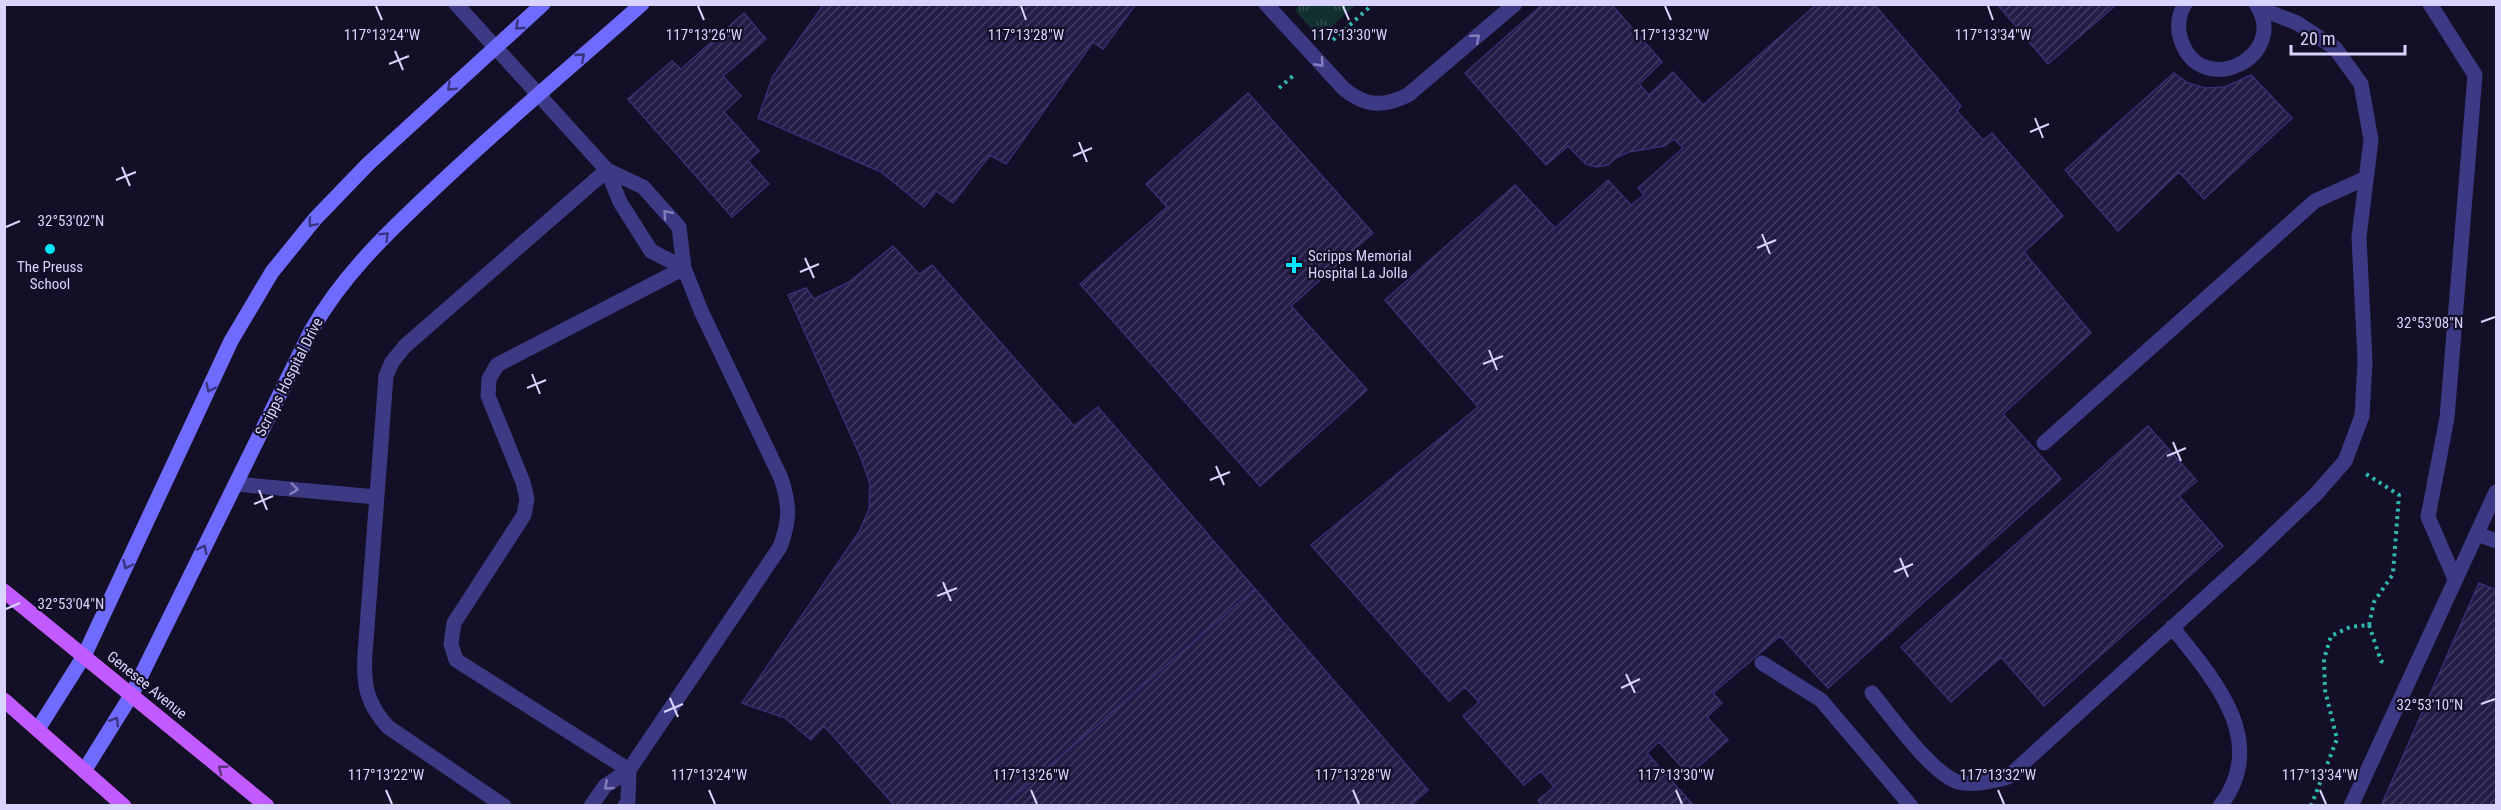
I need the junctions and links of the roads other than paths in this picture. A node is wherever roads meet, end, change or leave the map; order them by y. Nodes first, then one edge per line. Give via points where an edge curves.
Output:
1 (456, 4) edge
2 (543, 4) edge
3 (642, 4) edge
4 (1266, 4) edge
5 (1515, 4) edge
6 (2185, 4) edge
7 (2430, 4) edge
8 (2258, 6) edge
9 (494, 47) junction
10 (537, 96) junction
11 (607, 170) junction
12 (2366, 178) junction
13 (684, 268) junction
14 (2044, 443) dead end
15 (236, 484) junction
16 (2496, 492) edge
17 (376, 497) junction
18 (2477, 534) junction
19 (2496, 541) edge
20 (2455, 579) junction
21 (4, 591) edge
22 (2172, 627) junction
23 (84, 656) junction
24 (1762, 663) dead end
25 (1872, 693) dead end
26 (132, 694) junction
27 (4, 700) edge
28 (38, 729) junction
29 (84, 771) junction
30 (629, 771) junction
31 (124, 806) edge
32 (267, 806) edge
33 (504, 806) edge
34 (591, 806) edge
35 (625, 806) edge
36 (1911, 806) edge
37 (2220, 806) edge
38 (2351, 806) edge

1 - 9 lane
2 -> 9 street
10 -> 3 street, Scripps Hospital Drive
4 -> 5 lane via 1344,89 1356,99 1373,104 1392,103 1408,95
6 - 8 lane via 2179,21 2183,46 2190,57 2214,69 2234,68 2251,58 2263,34
7 - 20 lane via 2475,75 2447,418 2428,517
8 - 12 lane via 2297,23 2335,48 2361,84 2371,141
9 - 10 lane
9 -> 23 street via 368,164 315,219 272,273 231,341
10 - 11 lane
15 -> 10 street, Scripps Hospital Drive via 311,331 348,275 466,159
11 - 13 lane via 620,202 651,250
13 -> 11 lane via 679,228 643,187
11 - 17 lane via 405,346 392,362 383,393
12 - 14 lane via 2315,201
12 - 22 lane via 2359,237 2365,361 2362,417 2345,461 2316,494
13 - 30 lane via 700,310 781,478 788,498 788,524 780,547
13 - 30 lane via 497,365 489,378 488,396 523,482 524,515 454,623 451,644 456,660
15 -> 17 lane
26 -> 15 street, Scripps Hospital Drive
16 - 18 lane
17 - 33 lane via 364,674 374,712 388,727
18 - 19 lane
18 - 20 lane
20 - 38 lane
21 - 23 main road, Genesee Avenue
22 - 25 lane via 2008,777 1986,783 1958,782 1937,770
22 - 37 lane via 2217,684 2234,719 2241,747 2235,784
23 - 26 main road, Genesee Avenue
23 - 28 street
24 - 36 lane via 1821,700
29 -> 26 street, Scripps Hospital Drive
32 -> 26 main road, Genesee Avenue
27 - 28 main road
28 - 29 main road
29 - 31 main road
30 -> 34 lane via 605,786
30 - 35 lane

